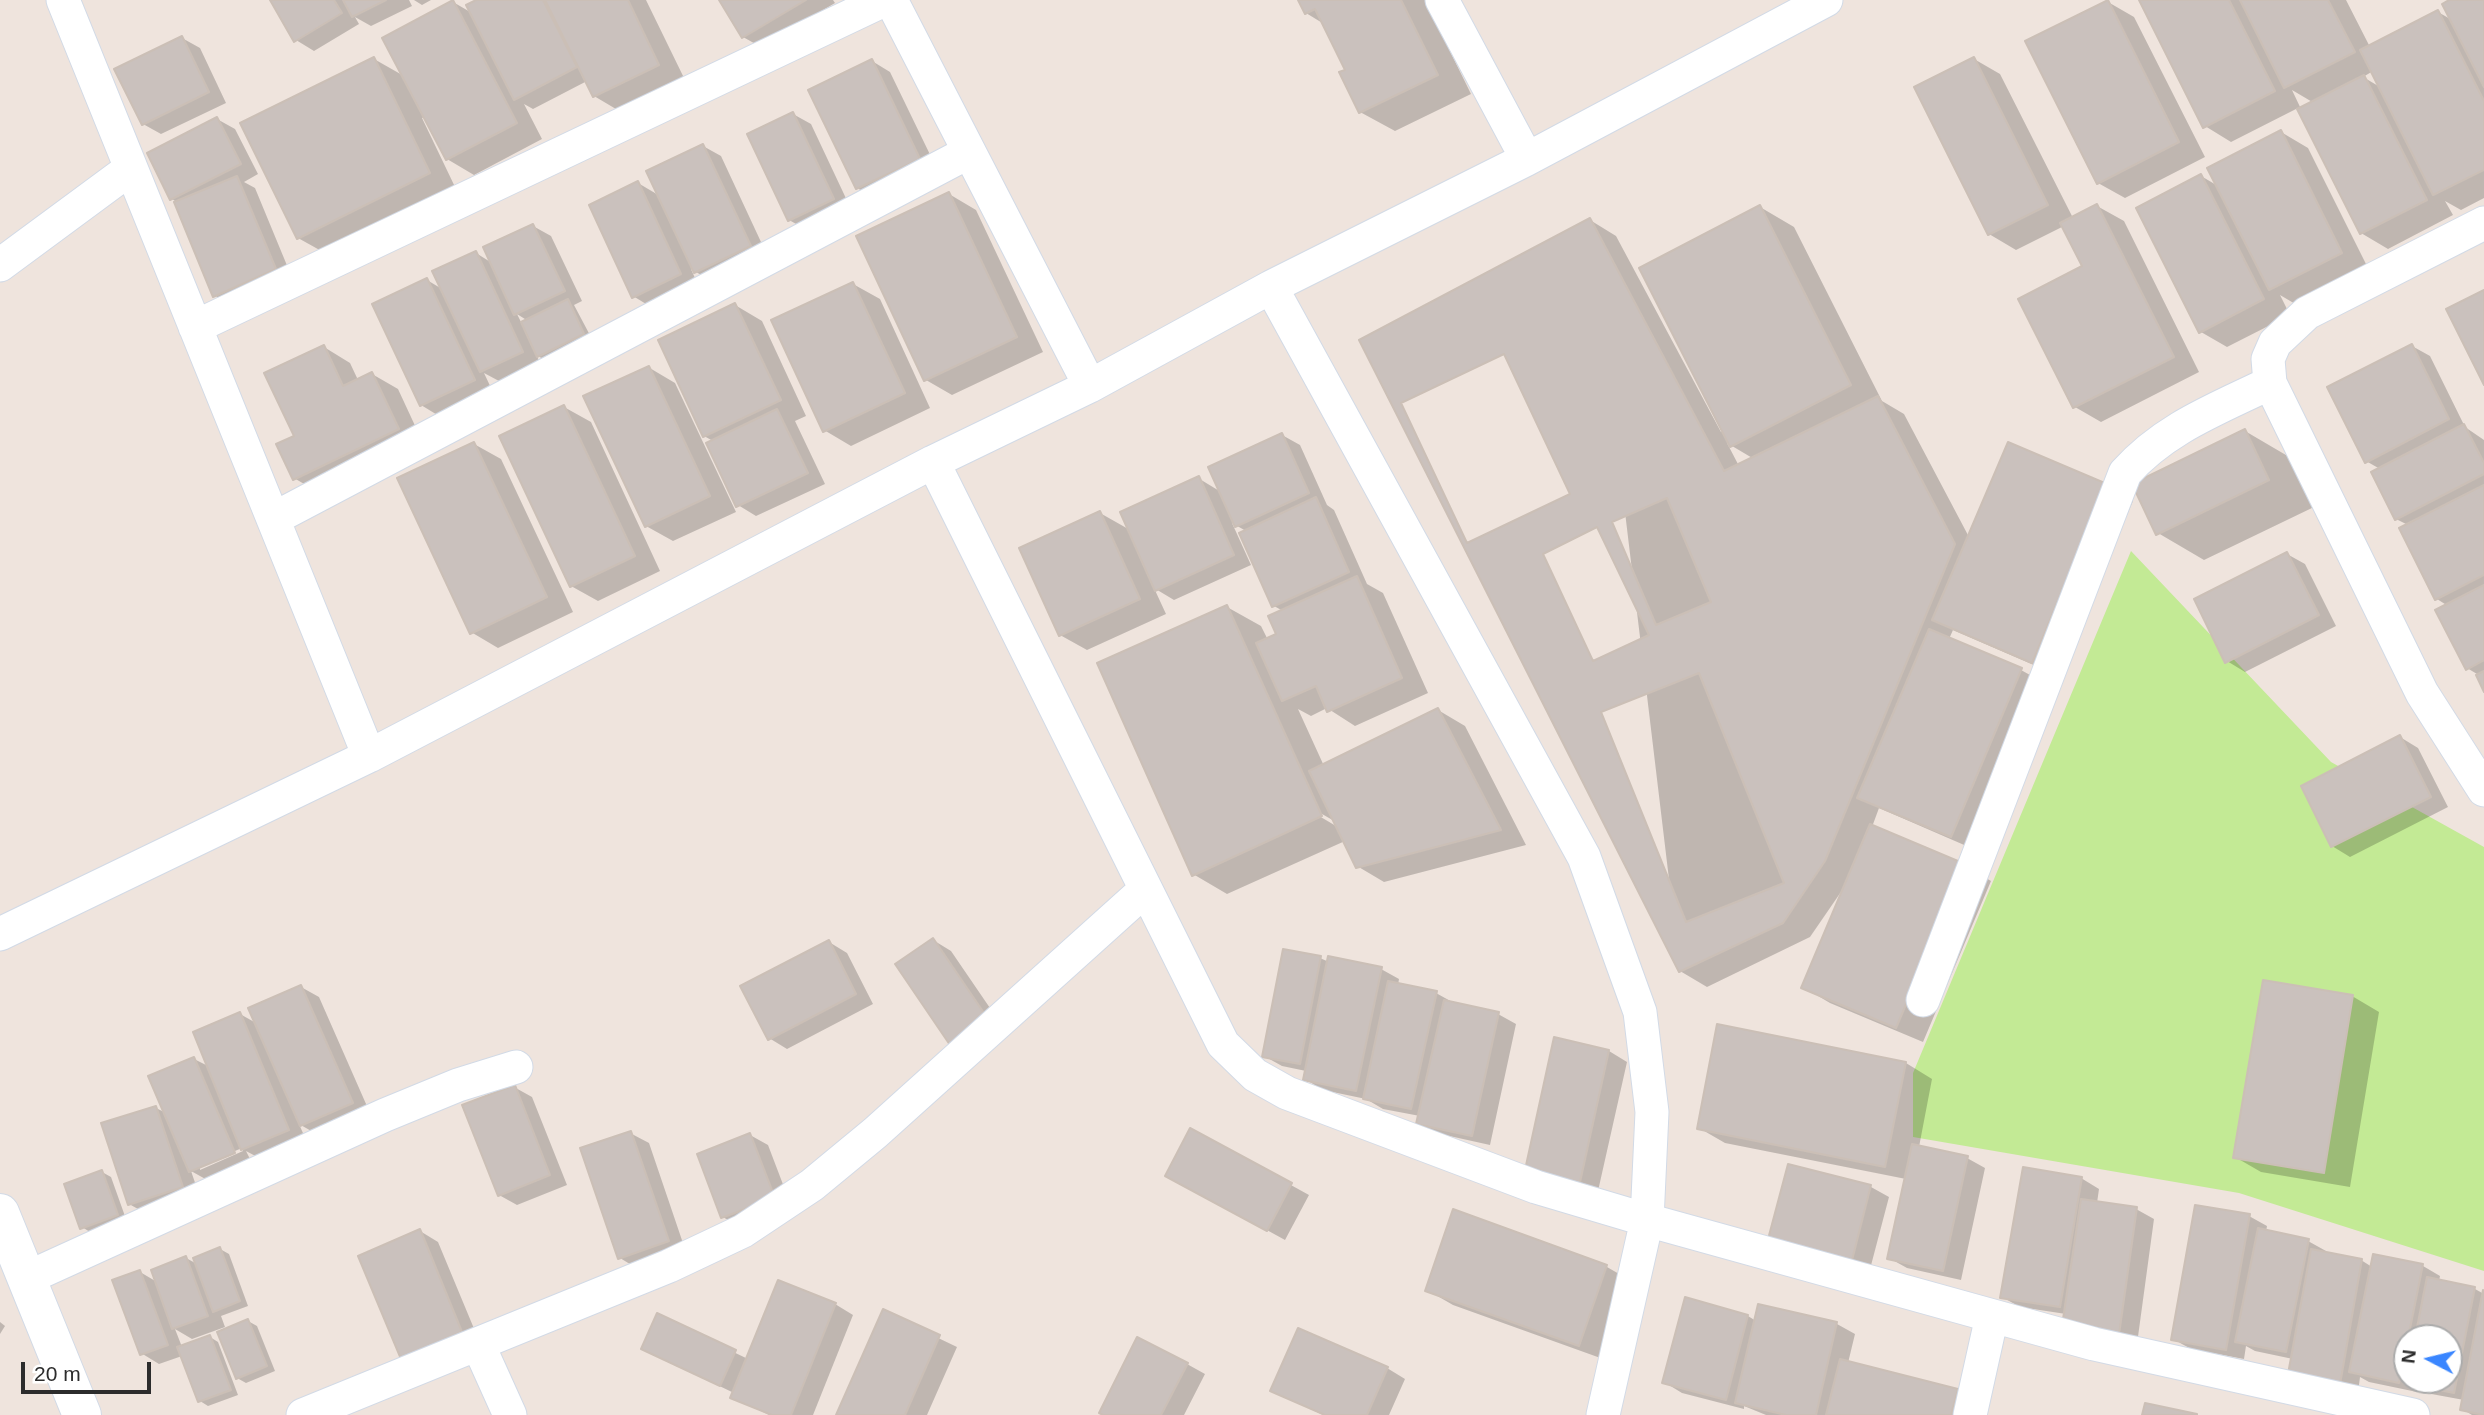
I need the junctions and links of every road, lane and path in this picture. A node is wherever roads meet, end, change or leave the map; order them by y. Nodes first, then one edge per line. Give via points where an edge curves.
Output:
1 (63, 0) edge
2 (884, 0) edge
3 (891, 0) edge
4 (1442, 0) edge
5 (1826, 0) edge
6 (969, 152) junction
7 (1527, 159) junction
8 (130, 169) junction
9 (2484, 223) edge
10 (0, 265) edge
11 (1271, 287) junction
12 (195, 327) junction
13 (2270, 383) junction
14 (1090, 386) junction
15 (933, 462) junction
16 (272, 519) junction
17 (369, 756) junction
18 (2484, 790) edge
19 (1145, 890) junction
20 (0, 934) edge
21 (1923, 1000) dead end
22 (516, 1067) dead end
23 (0, 1213) edge
24 (1647, 1220) junction
25 (27, 1278) junction
26 (1992, 1316) junction
27 (478, 1344) junction
28 (82, 1415) edge
29 (303, 1415) edge
30 (510, 1415) edge
31 (1604, 1415) edge
32 (1970, 1415) edge
33 (2413, 1415) edge

1 - 8 street
2 - 12 street
3 - 6 street
4 - 7 street
5 - 7 street
6 - 14 street
6 - 16 street
7 - 11 street
8 - 10 street
8 - 12 street
9 - 13 street via 2307,313 2275,343 2268,359
11 - 14 street
11 - 24 street via 1584,857 1640,1012 1652,1112
12 - 16 street
13 - 18 street via 2422,693
13 - 21 street via 2175,430 2147,449 2125,473
14 - 15 street
15 - 17 street
15 - 19 street
16 - 17 street
17 - 20 street
19 - 24 street via 1223,1044 1255,1075 1287,1093 1536,1188
19 - 27 street via 812,1185 743,1231
22 - 25 street via 458,1084 385,1115
23 - 25 street
24 - 26 street
24 - 31 street
25 - 28 street
26 - 32 street
26 - 33 street
27 - 29 street
27 - 30 street

